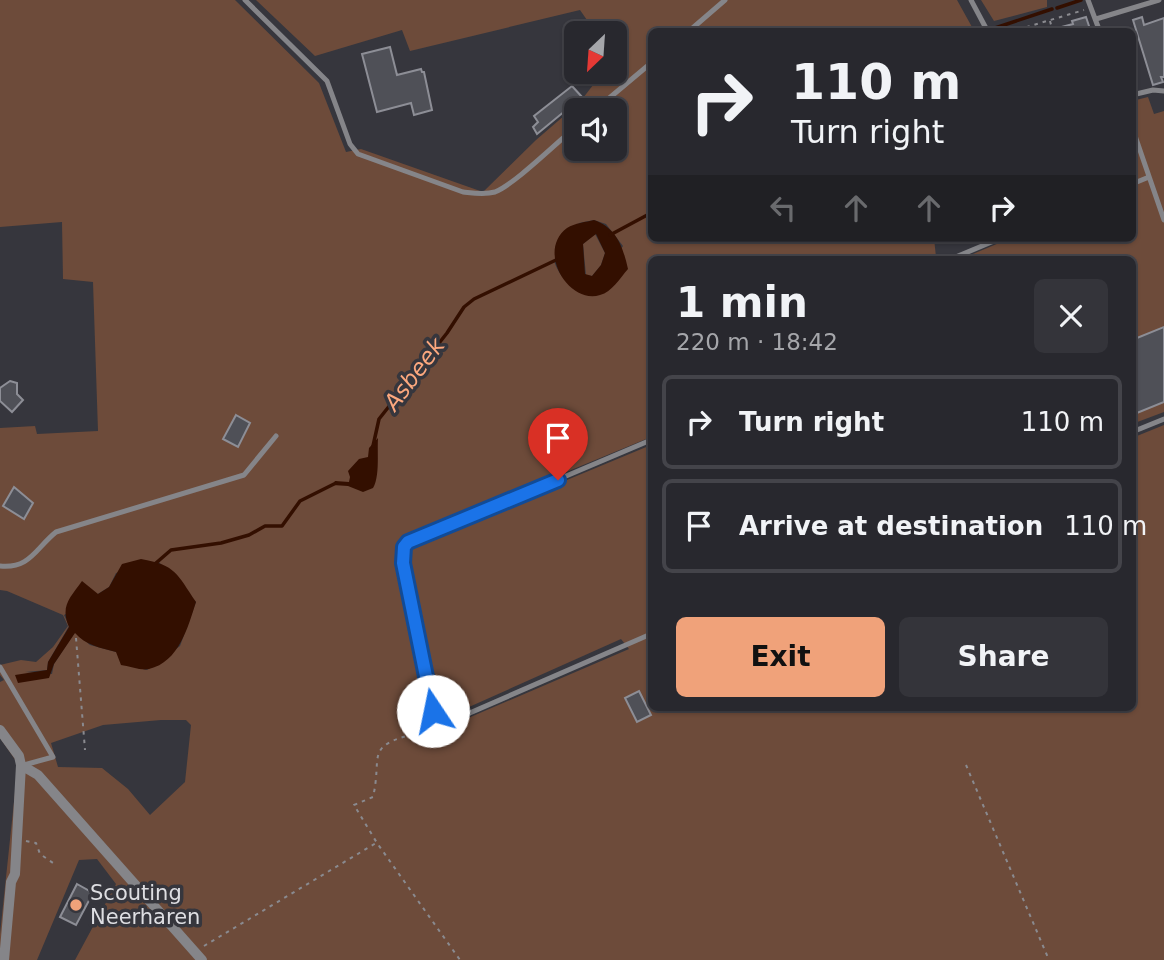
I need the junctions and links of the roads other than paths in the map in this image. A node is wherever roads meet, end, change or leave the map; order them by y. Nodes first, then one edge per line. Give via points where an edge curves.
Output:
1 (245, 0) edge
2 (725, 0) edge
3 (971, 0) edge
4 (1088, 0) edge
5 (1159, 0) edge
6 (1096, 19) junction
7 (693, 28) edge
8 (986, 28) edge
9 (1099, 28) edge
10 (648, 66) edge
11 (1164, 91) edge
12 (1136, 94) edge
13 (609, 98) edge
14 (564, 137) edge
15 (1136, 139) edge
16 (1149, 177) junction
17 (1136, 182) edge
18 (1164, 220) edge
19 (992, 242) edge
20 (958, 256) edge
21 (1164, 419) edge
22 (1136, 430) edge
23 (276, 436) dead end
24 (648, 441) edge
25 (0, 566) edge
26 (648, 635) edge
27 (0, 667) edge
28 (0, 730) edge
29 (21, 765) junction
30 (199, 956) edge
31 (4, 960) edge

1 - 14 lane via 327,81 358,154 479,194 495,192 509,183
2 - 7 lane
3 - 8 lane
4 - 6 lane
5 - 6 lane
6 - 9 lane
10 - 13 lane
11 - 12 lane
15 - 16 lane
16 - 17 lane
16 - 18 lane
19 - 20 lane
21 - 22 lane
23 - 25 lane via 244,475 56,532 31,559 15,567
24 - 26 lane via 408,542 403,563 430,699 437,718 449,722
27 - 29 lane via 53,757
28 - 29 street
29 - 30 street via 38,775
29 - 31 street

